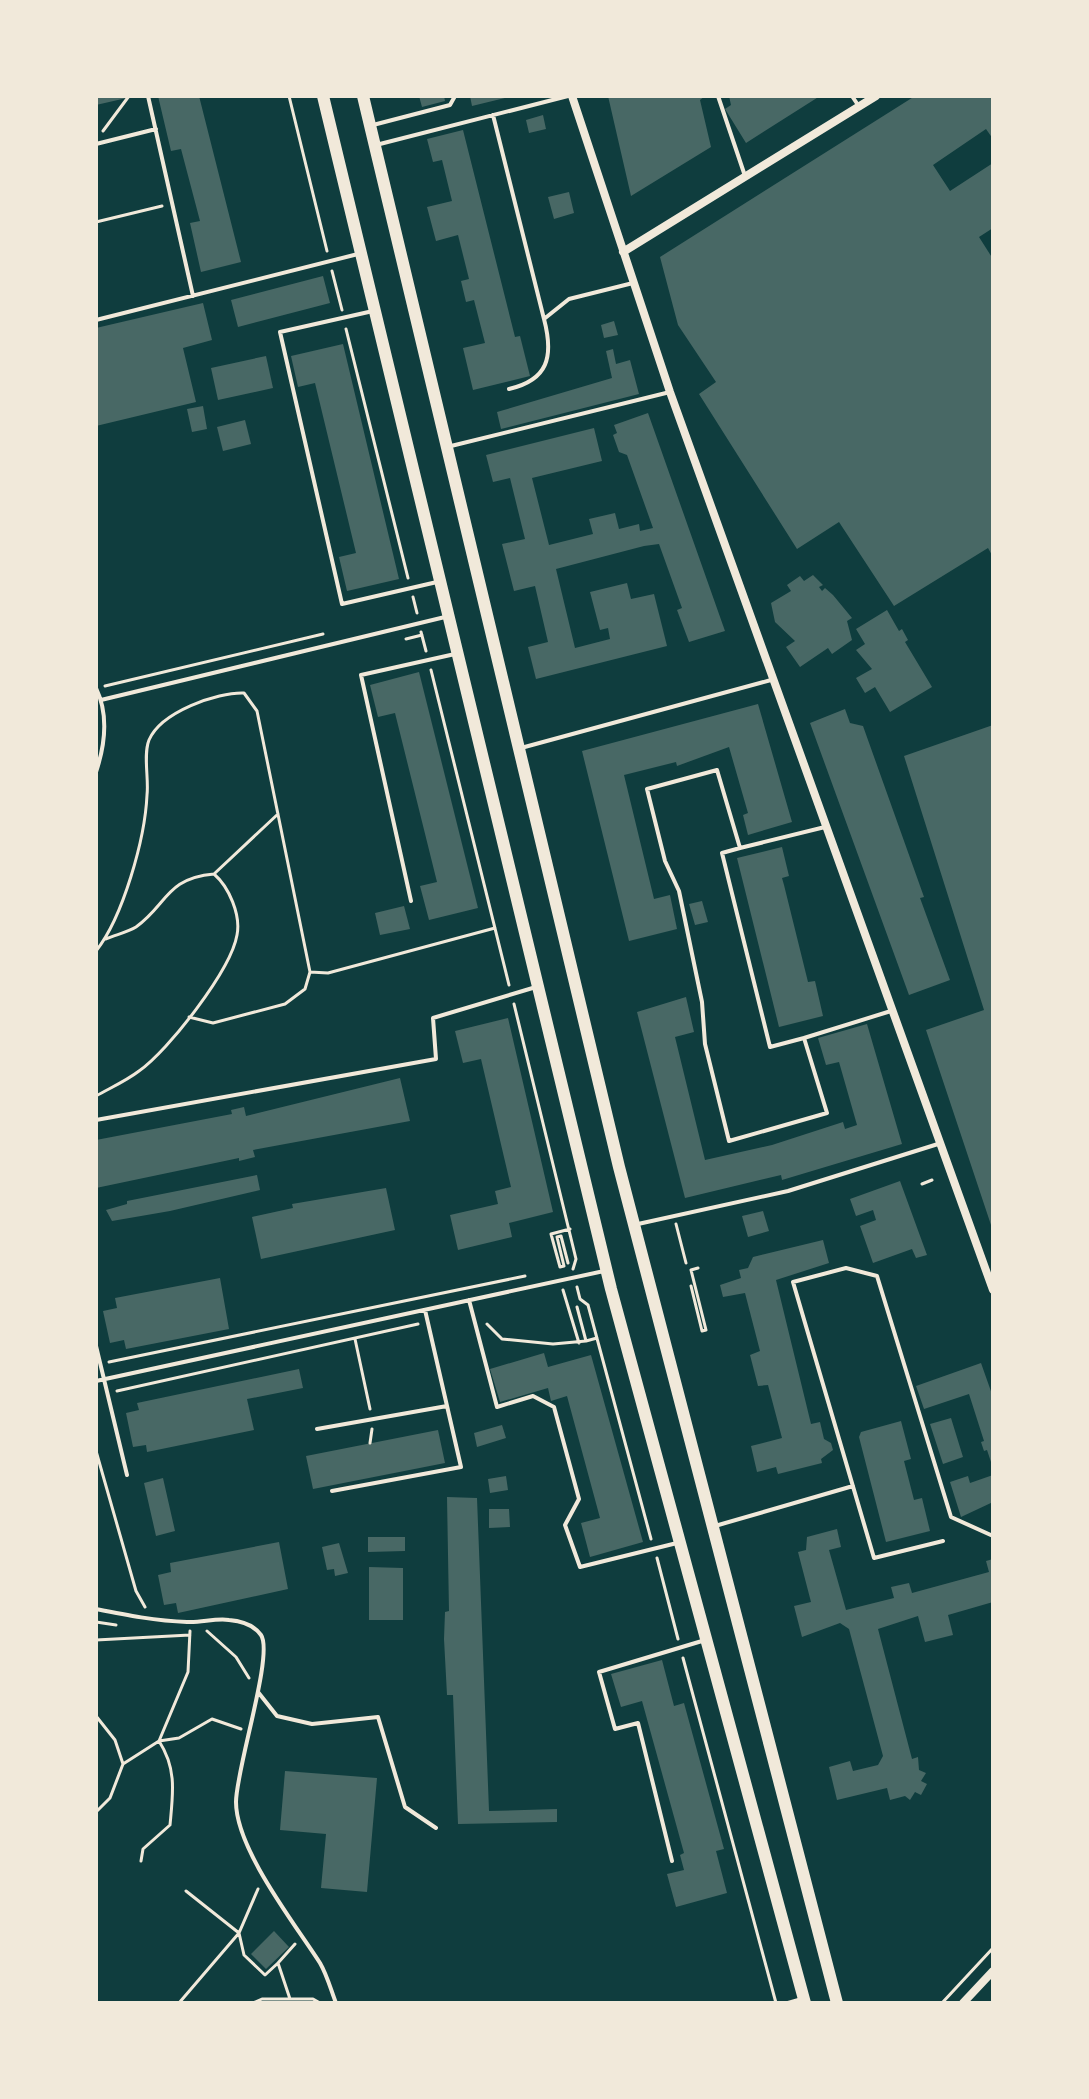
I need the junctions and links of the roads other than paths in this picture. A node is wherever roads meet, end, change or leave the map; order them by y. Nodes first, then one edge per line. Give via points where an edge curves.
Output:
1 (148, 96) edge
2 (323, 96) edge
3 (363, 96) edge
4 (455, 96) edge
5 (570, 96) edge
6 (718, 96) edge
7 (852, 96) edge
8 (876, 96) edge
9 (860, 106) junction
10 (493, 115) junction
11 (370, 126) junction
12 (156, 129) junction
13 (96, 142) edge
14 (375, 146) junction
15 (746, 178) junction
16 (623, 252) junction
17 (361, 253) junction
18 (633, 283) junction
19 (193, 296) junction
20 (375, 311) junction
21 (354, 315) dead end
22 (344, 318) junction
23 (544, 319) junction
24 (96, 320) edge
25 (509, 389) dead end
26 (670, 392) junction
27 (446, 447) junction
28 (440, 582) junction
29 (449, 616) junction
30 (458, 654) junction
31 (774, 679) junction
32 (96, 688) edge
33 (101, 700) junction
34 (518, 748) junction
35 (96, 772) edge
36 (827, 826) junction
37 (740, 848) junction
38 (411, 901) dead end
39 (538, 987) junction
40 (893, 1010) junction
41 (804, 1038) junction
42 (96, 1120) edge
43 (941, 1143) junction
44 (635, 1225) junction
45 (606, 1270) junction
46 (993, 1290) edge
47 (469, 1300) junction
48 (425, 1310) junction
49 (96, 1346) edge
50 (106, 1379) junction
51 (96, 1381) edge
52 (447, 1406) junction
53 (317, 1429) dead end
54 (127, 1475) dead end
55 (854, 1485) junction
56 (332, 1491) dead end
57 (713, 1527) junction
58 (993, 1536) edge
59 (943, 1541) dead end
60 (681, 1542) junction
61 (96, 1609) edge
62 (709, 1640) junction
63 (258, 1692) junction
64 (436, 1828) dead end
65 (672, 1861) dead end
66 (993, 1971) edge
67 (804, 2001) edge
68 (336, 2003) edge
69 (788, 2003) edge
70 (837, 2003) edge
71 (963, 2003) edge

1 - 12 lane
2 - 17 main road
3 - 11 main road
4 - 11 lane via 450,105
5 - 10 lane
5 - 16 street
6 - 15 lane
7 - 9 lane
8 - 9 street
9 - 15 street
10 - 14 lane
10 - 23 lane
11 - 14 main road
12 - 13 lane
12 - 19 lane
14 - 27 main road
15 - 16 street
16 - 18 street
17 - 19 lane
17 - 20 main road
18 - 23 lane via 569,299
18 - 26 street
19 - 24 lane
20 - 22 lane
20 - 28 main road
21 - 22 lane
22 - 28 lane via 280,332 342,604
23 - 25 lane via 549,336 542,373 532,384
26 - 27 lane
26 - 31 street
27 - 34 main road
28 - 29 main road
29 - 30 main road
29 - 33 lane
30 - 38 lane via 361,675
30 - 39 main road
31 - 34 lane
31 - 36 street
32 - 33 lane
33 - 35 lane via 104,728
34 - 44 main road
36 - 37 lane
36 - 40 street
37 - 41 lane via 722,853 770,1047
37 - 41 lane via 717,770 647,789 665,861 679,891 702,1002 705,1044 729,1141 827,1113
39 - 42 lane via 433,1018 436,1059
39 - 45 main road
40 - 41 lane
40 - 43 street
43 - 44 lane via 788,1191
43 - 46 street
44 - 57 main road
45 - 47 lane
45 - 60 main road
47 - 48 lane
47 - 60 lane via 497,1407 533,1396 554,1407 579,1499 565,1525 580,1567
48 - 50 lane
48 - 52 lane
49 - 50 lane
50 - 51 lane
50 - 54 lane
52 - 53 lane
52 - 56 lane via 461,1467
55 - 57 lane
55 - 58 lane via 793,1282 846,1268 877,1276 951,1517
55 - 59 lane via 874,1558
57 - 70 main road
60 - 62 main road
61 - 63 lane via 152,1620 227,1619 249,1624 262,1636 265,1653
62 - 65 lane via 599,1672 615,1729 638,1723
62 - 67 main road
63 - 64 lane via 277,1716 312,1724 378,1717 405,1807
63 - 68 lane via 246,1731 236,1805 241,1828 296,1931 321,1965
66 - 71 street
67 - 69 lane

